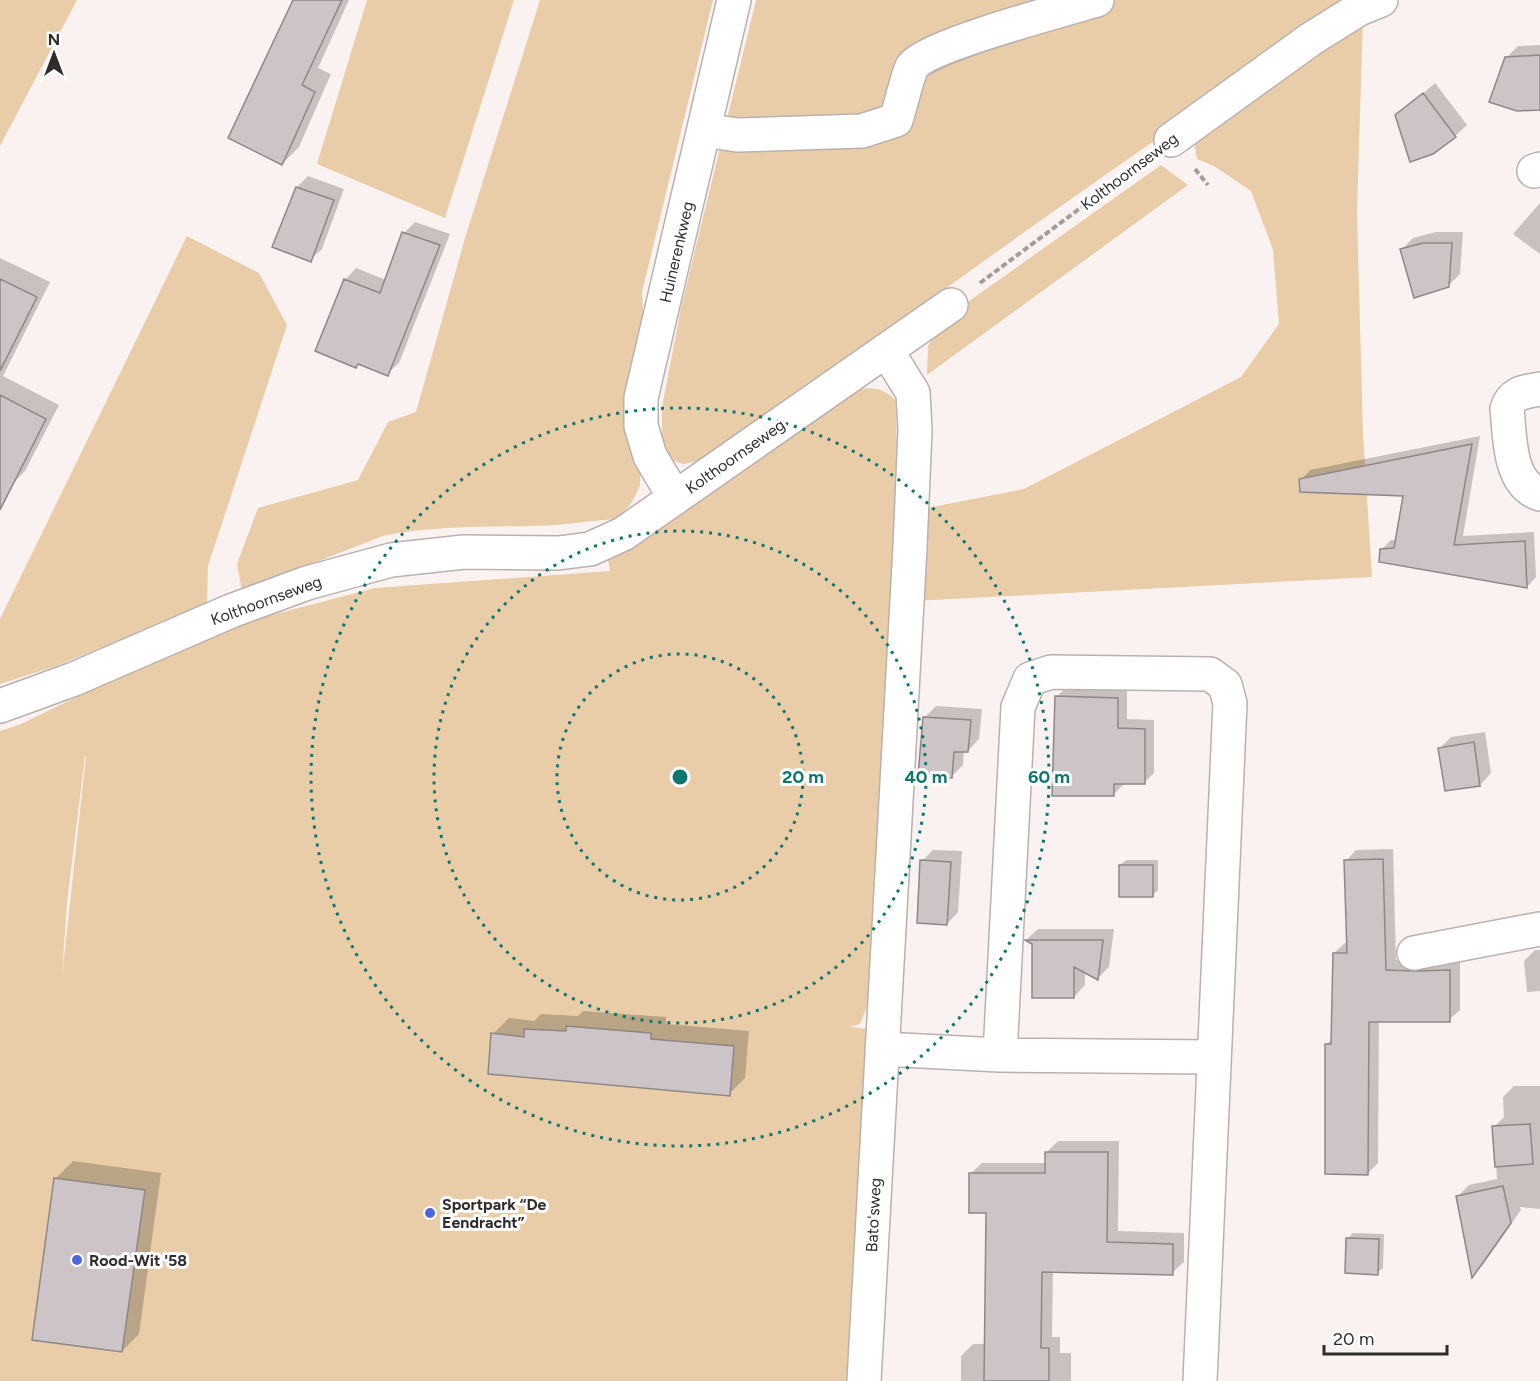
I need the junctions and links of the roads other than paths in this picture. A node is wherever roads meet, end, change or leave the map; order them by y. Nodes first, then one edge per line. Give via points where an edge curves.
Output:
1 (734, 0) edge
2 (1097, 0) edge
3 (1381, 0) edge
4 (704, 130) junction
5 (1171, 140) road end
6 (951, 305) road end
7 (887, 351) junction
8 (1540, 389) edge
9 (1540, 494) edge
10 (675, 498) junction
11 (0, 706) edge
12 (1540, 929) edge
13 (1414, 953) dead end
14 (882, 1049) junction
15 (1000, 1054) junction
16 (1213, 1057) junction
17 (864, 1381) edge
18 (1200, 1381) edge

1 - 4 street, Huinerenkweg
2 - 4 street via 1000,28 926,55 913,67 896,120 862,130 737,135
3 - 5 street, Kolthoornseweg via 1311,39
4 - 10 street, Huinerenkweg via 641,398 641,426 650,456
6 - 7 street, Kolthoornseweg
7 - 10 street, Kolthoornseweg
7 - 14 street, Bato'sweg via 913,393 915,430
8 - 9 street via 1515,395 1507,409 1514,462 1523,482
10 - 11 street, Kolthoornseweg via 623,534 590,549 558,553 464,552 391,560 307,583
12 - 13 street
14 - 15 street
14 - 17 street, Bato'sweg
15 - 16 street
15 - 16 street via 1018,707 1030,679 1051,672 1210,674 1225,685 1230,703
16 - 18 street

